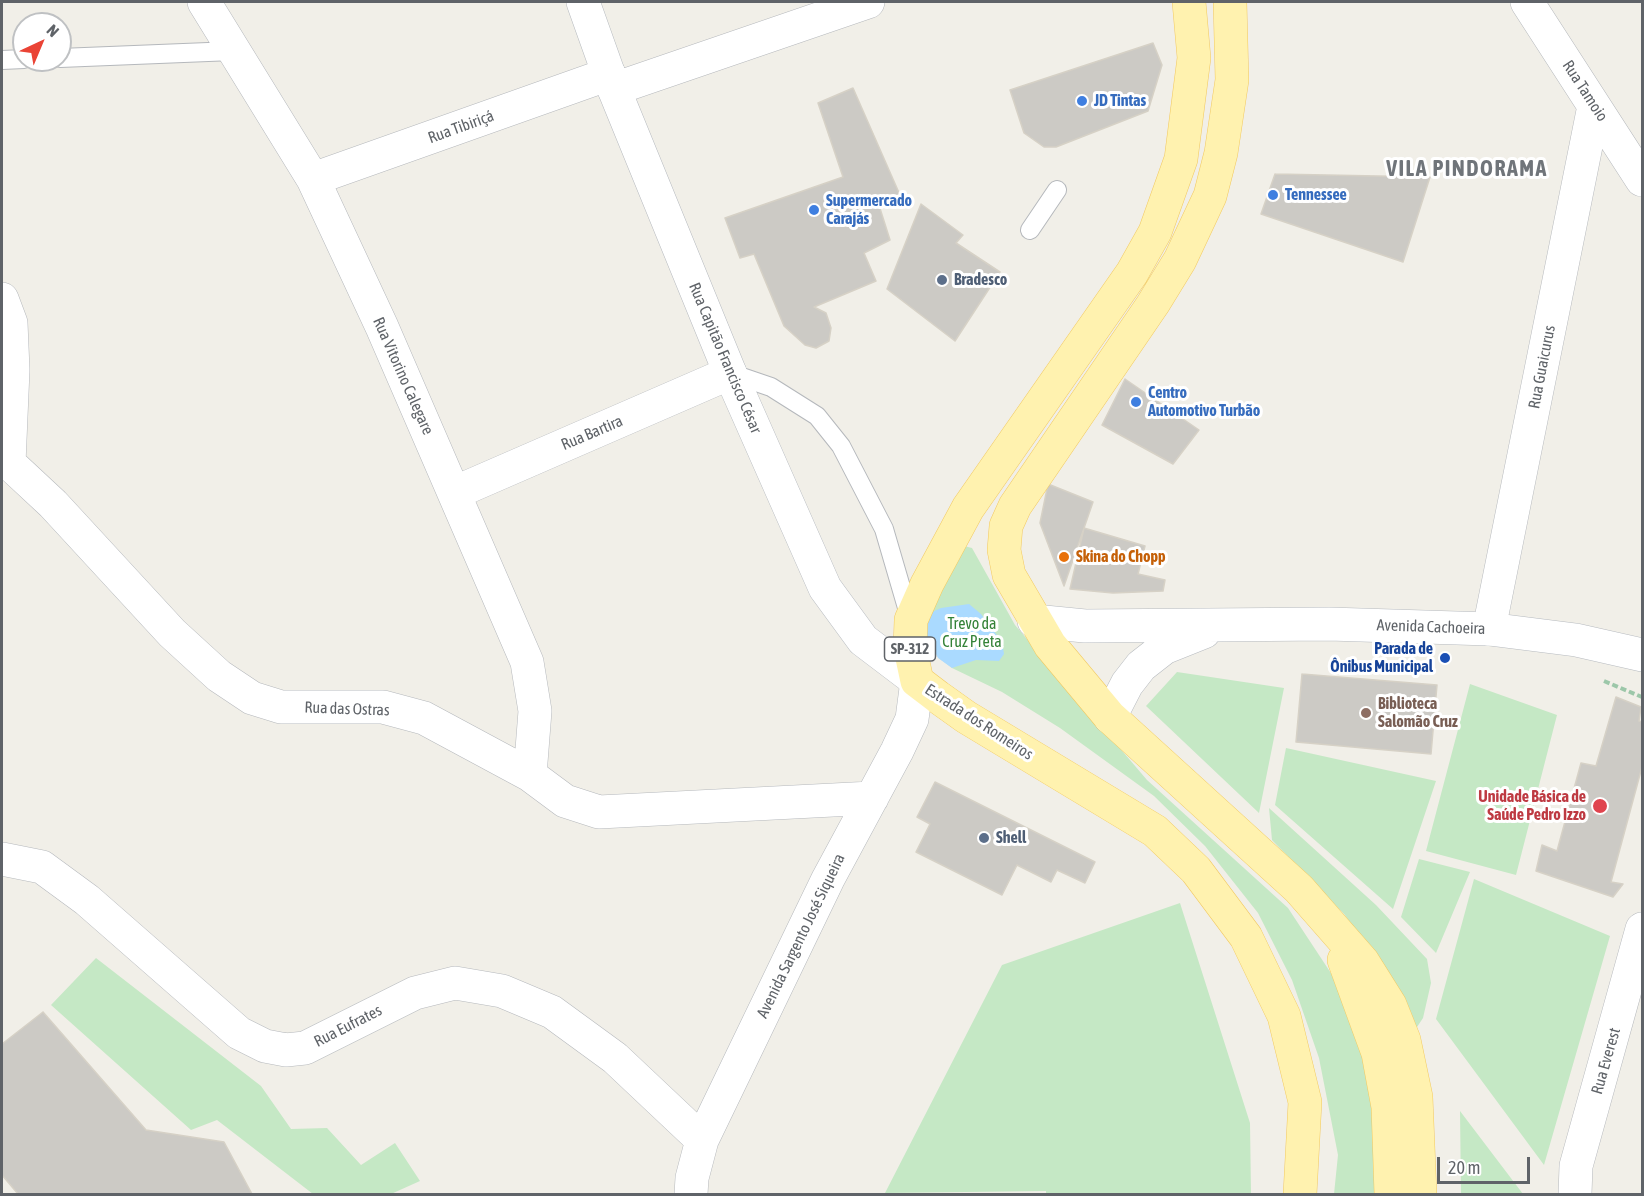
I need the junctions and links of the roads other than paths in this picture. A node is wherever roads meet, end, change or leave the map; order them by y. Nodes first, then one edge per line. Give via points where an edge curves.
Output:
1 (204, 2) edge
2 (583, 2) edge
3 (868, 2) edge
4 (1189, 2) edge
5 (1230, 2) edge
6 (1527, 2) edge
7 (233, 51) junction
8 (72, 58) edge
9 (611, 81) junction
10 (1594, 106) junction
11 (313, 179) junction
12 (1642, 180) edge
13 (1057, 190) dead end
14 (1030, 230) dead end
15 (2, 299) edge
16 (730, 373) junction
17 (5, 463) edge
18 (454, 493) junction
19 (911, 620) junction
20 (1034, 621) junction
21 (1217, 627) junction
22 (1489, 629) junction
23 (1642, 655) edge
24 (917, 681) junction
25 (1110, 717) junction
26 (530, 775) junction
27 (872, 798) junction
28 (2, 859) edge
29 (1329, 922) junction
30 (1640, 945) edge
31 (702, 1140) junction
32 (691, 1194) edge
33 (1300, 1194) edge
34 (1391, 1194) edge
35 (1420, 1194) edge
36 (1575, 1194) edge

1 - 7 street, Rua Vitorino Calegare
2 - 9 street, Rua Capitão Francisco César
3 - 9 street, Rua Tibiriçá
4 - 19 main road, Estrada dos Romeiros / SP-312 via 1194,58 1182,148 1155,232 1132,273 969,508
5 - 20 main road via 1232,80 1210,196 1180,260 1027,485 1006,526 1004,550 1009,575
6 - 10 street, Rua Tamoio
7 - 8 lane
7 - 11 street, Rua Vitorino Calegare
9 - 11 street, Rua Tibiriçá
9 - 16 street, Rua Capitão Francisco César
10 - 12 street, Rua Tamoio
10 - 22 street, Rua Guaicurus
11 - 18 street, Rua Vitorino Calegare
13 - 14 lane
15 - 17 street via 10,323 13,370
16 - 18 street, Rua Bartira
16 - 19 lane via 771,387 817,416 841,446 884,529
16 - 24 street, Rua Capitão Francisco César via 825,588 863,640
17 - 26 street, Rua das Ostras via 53,504 172,633 252,698 282,707 383,707 414,715
18 - 26 street, Rua Vitorino Calegare via 527,662 535,711
19 - 24 main road, Estrada dos Romeiros / SP-312 via 910,648
20 - 21 street, Avenida Cachoeira via 1084,626
20 - 25 main road
21 - 22 street, Avenida Cachoeira via 1329,624
21 - 25 street, Avenida Cachoeira via 1164,648 1141,666
22 - 23 street, Avenida Cachoeira via 1576,640
24 - 27 street, Avenida Sargento José Siqueira via 912,719
24 - 33 main road, Estrada dos Romeiros / SP-312 via 966,717 1155,831 1203,879 1246,937 1284,1016 1305,1102
25 - 29 main road via 1261,852
26 - 27 street, Rua das Ostras via 565,801 599,812
27 - 31 street, Avenida Sargento José Siqueira via 828,879
28 - 31 street, Rua Eufrates via 42,867 87,900 239,1032 265,1046 305,1048 415,993 455,983 502,991 552,1012 615,1058
29 - 34 main road via 1378,1053 1388,1107
29 - 35 main road via 1363,962 1390,1005 1404,1040 1416,1097
30 - 36 street, Rua Everest via 1576,1166
31 - 32 street, Avenida Sargento José Siqueira

